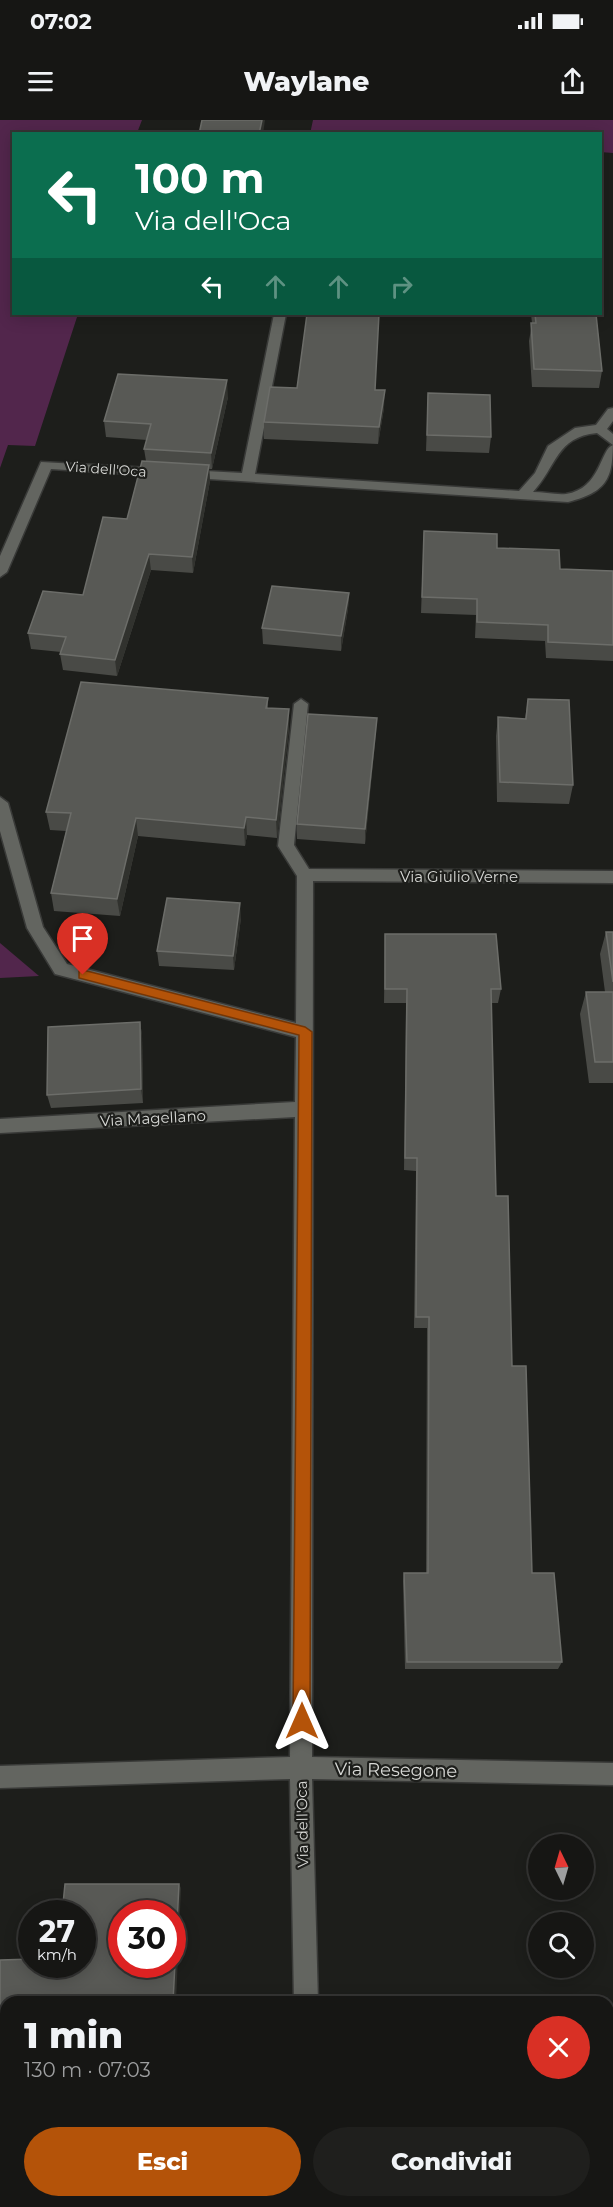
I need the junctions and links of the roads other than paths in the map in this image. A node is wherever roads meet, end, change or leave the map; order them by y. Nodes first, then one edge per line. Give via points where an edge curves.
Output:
1 (280, 315) edge
2 (613, 412) edge
3 (600, 429) junction
4 (613, 441) edge
5 (613, 448) edge
6 (248, 477) junction
7 (522, 495) junction
8 (0, 572) edge
9 (301, 704) dead end
10 (0, 803) edge
11 (305, 875) junction
12 (613, 877) edge
13 (305, 1032) junction
14 (306, 1109) junction
15 (0, 1126) edge
16 (301, 1768) junction
17 (613, 1774) edge
18 (0, 1777) edge
19 (306, 1996) edge

1 - 6 street
2 - 3 street
3 - 4 street
3 - 7 street via 580,431 553,449 541,475
5 - 7 street, Via dell'Oca via 605,476 588,491 568,498
6 - 7 street, Via dell'Oca
6 - 8 street, Via dell'Oca via 46,465
9 - 11 street via 286,846
10 - 13 street via 34,928 61,969
11 - 12 street, Via Giulio Verne
11 - 13 street
13 - 14 street, Via dell'Oca
14 - 15 street, Via Magellano
14 - 16 street, Via dell'Oca
16 - 17 street, Via Resegone
16 - 18 street, Via Resegone
16 - 19 street, Via dell'Oca

